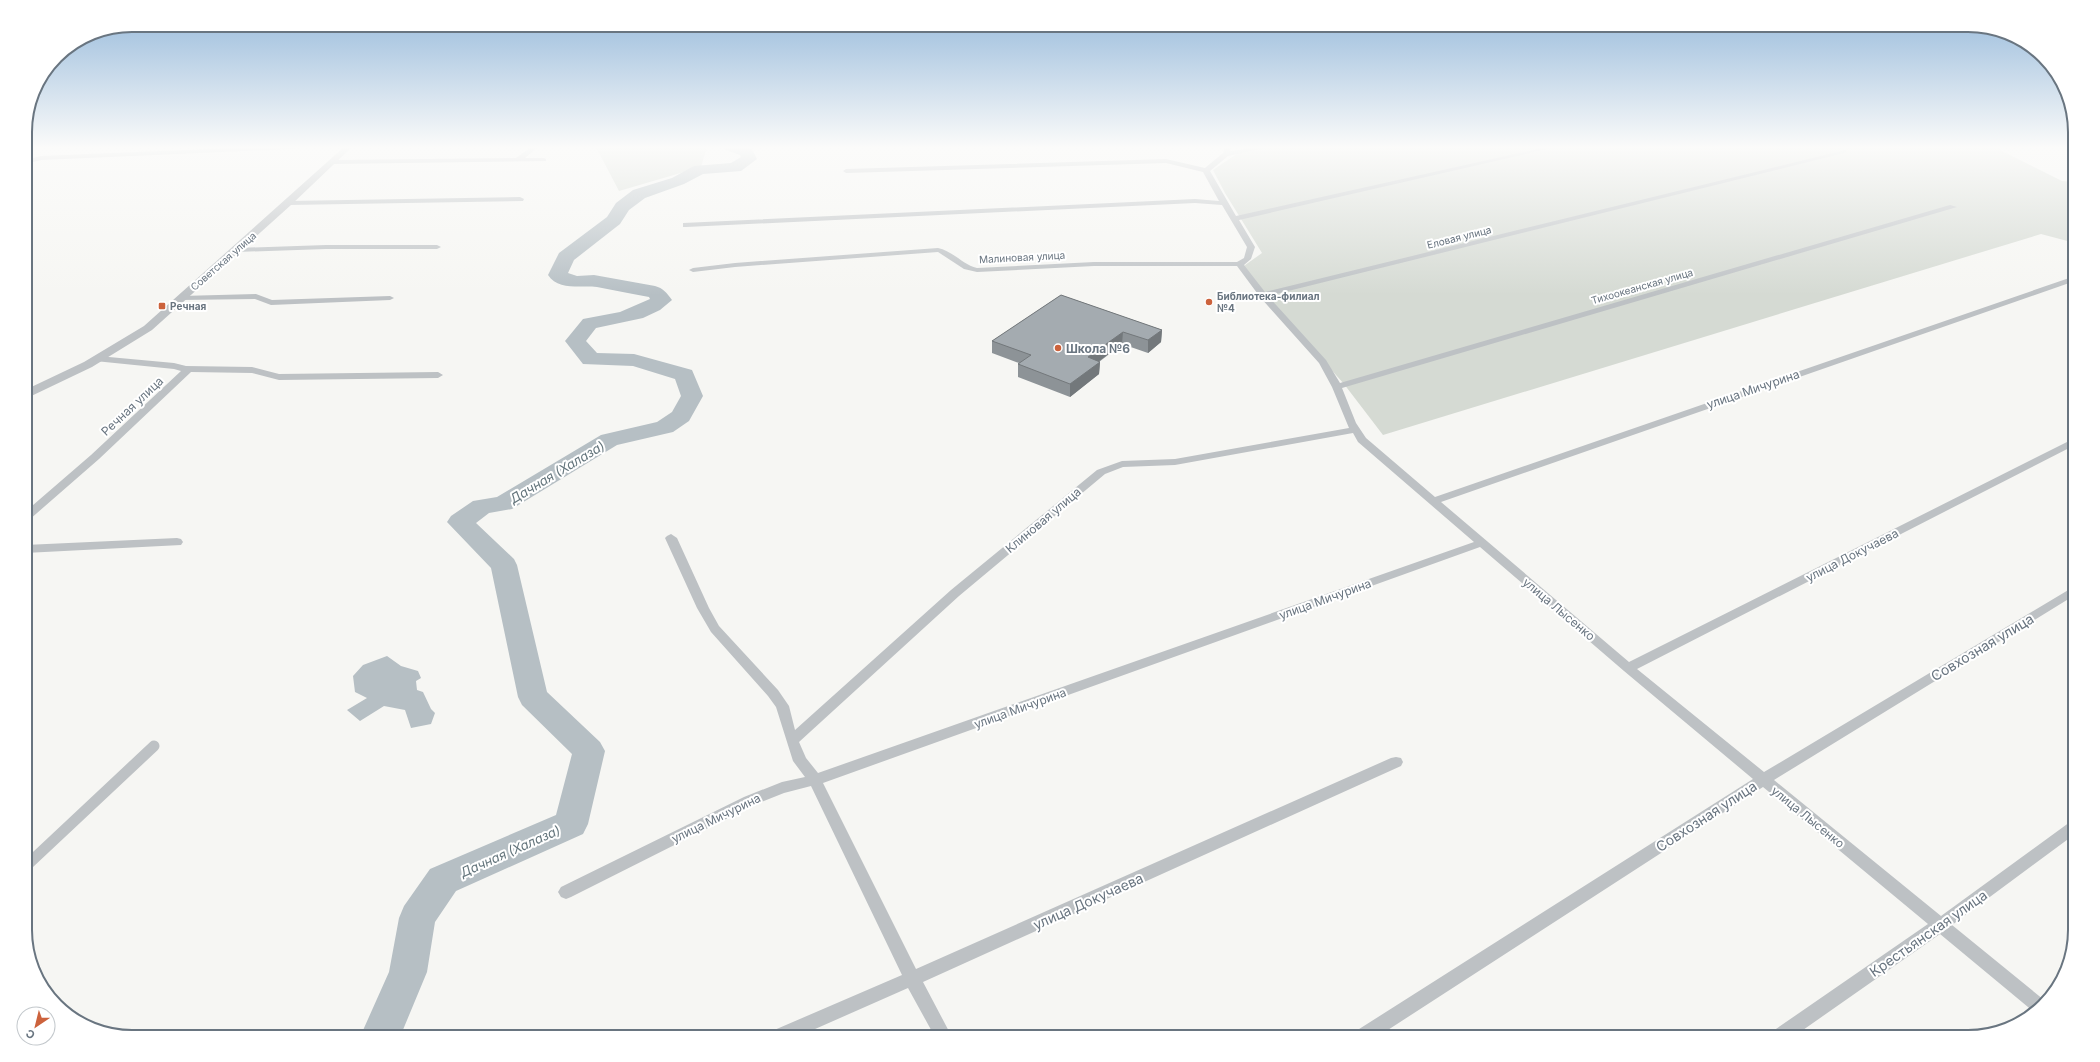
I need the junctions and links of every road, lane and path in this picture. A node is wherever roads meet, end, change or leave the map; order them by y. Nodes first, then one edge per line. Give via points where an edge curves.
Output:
1 (295, 197) edge
2 (1220, 197) edge
3 (1334, 197) edge
4 (1664, 197) edge
5 (520, 200) dead end
6 (288, 203) junction
7 (1223, 203) junction
8 (1953, 207) dead end
9 (1235, 219) junction
10 (686, 225) dead end
11 (438, 247) dead end
12 (236, 250) junction
13 (1239, 264) junction
14 (693, 270) dead end
15 (2068, 280) edge
16 (1263, 295) junction
17 (181, 298) junction
18 (390, 298) dead end
19 (98, 359) junction
20 (186, 369) junction
21 (438, 376) dead end
22 (1337, 387) junction
23 (32, 391) edge
24 (1355, 430) junction
25 (2068, 445) edge
26 (1432, 501) junction
27 (32, 512) edge
28 (671, 538) dead end
29 (177, 542) dead end
30 (1482, 543) junction
31 (32, 549) edge
32 (2068, 594) edge
33 (1628, 668) junction
34 (792, 741) junction
35 (154, 746) dead end
36 (1396, 762) dead end
37 (815, 780) junction
38 (1762, 780) junction
39 (2068, 831) edge
40 (32, 860) edge
41 (566, 892) dead end
42 (1940, 925) junction
43 (912, 979) junction
44 (2036, 1003) edge
45 (794, 1030) edge
46 (940, 1030) edge
47 (1373, 1030) edge
48 (1789, 1030) edge

1 - 6 street, Советская улица
2 - 7 street
3 - 9 street
4 - 16 street, Еловая улица
5 - 6 street
6 - 12 street, Советская улица
7 - 9 street
7 - 10 street via 1187,201
8 - 22 street, Тихоокеанская улица
9 - 13 street via 1251,247 1247,259
11 - 12 street
12 - 17 street, Советская улица
13 - 14 street, Малиновая улица via 1102,264 969,270 946,252 938,250
13 - 16 street, улица Лысенко
15 - 26 street, улица Мичурина
16 - 22 street, улица Лысенко via 1323,362
17 - 18 street via 256,296 271,303
17 - 19 street, Советская улица via 148,328 126,344
19 - 20 street, Речная улица
19 - 23 street, Советская улица
20 - 21 street via 252,370 279,377
20 - 27 street, Речная улица via 178,381
22 - 24 street, улица Лысенко
24 - 26 street, улица Лысенко via 1362,440
24 - 34 street, Клиновая улица via 1173,462 1116,464 1101,472 955,594
25 - 33 street, улица Докучаева
26 - 30 street, улица Лысенко
28 - 34 street via 715,629 782,706
29 - 31 street
30 - 33 street, улица Лысенко
30 - 37 street, улица Мичурина
32 - 38 street, Совхозная улица
33 - 38 street, улица Лысенко
34 - 37 street via 800,761
35 - 40 street
36 - 43 street, улица Докучаева
37 - 41 street, улица Мичурина via 782,788 748,801
37 - 43 street
38 - 42 street, улица Лысенко
38 - 47 street, Совхозная улица
39 - 42 street, Крестьянская улица
42 - 44 street, улица Лысенко
42 - 48 street, Крестьянская улица
43 - 45 street, улица Докучаева
43 - 46 street

